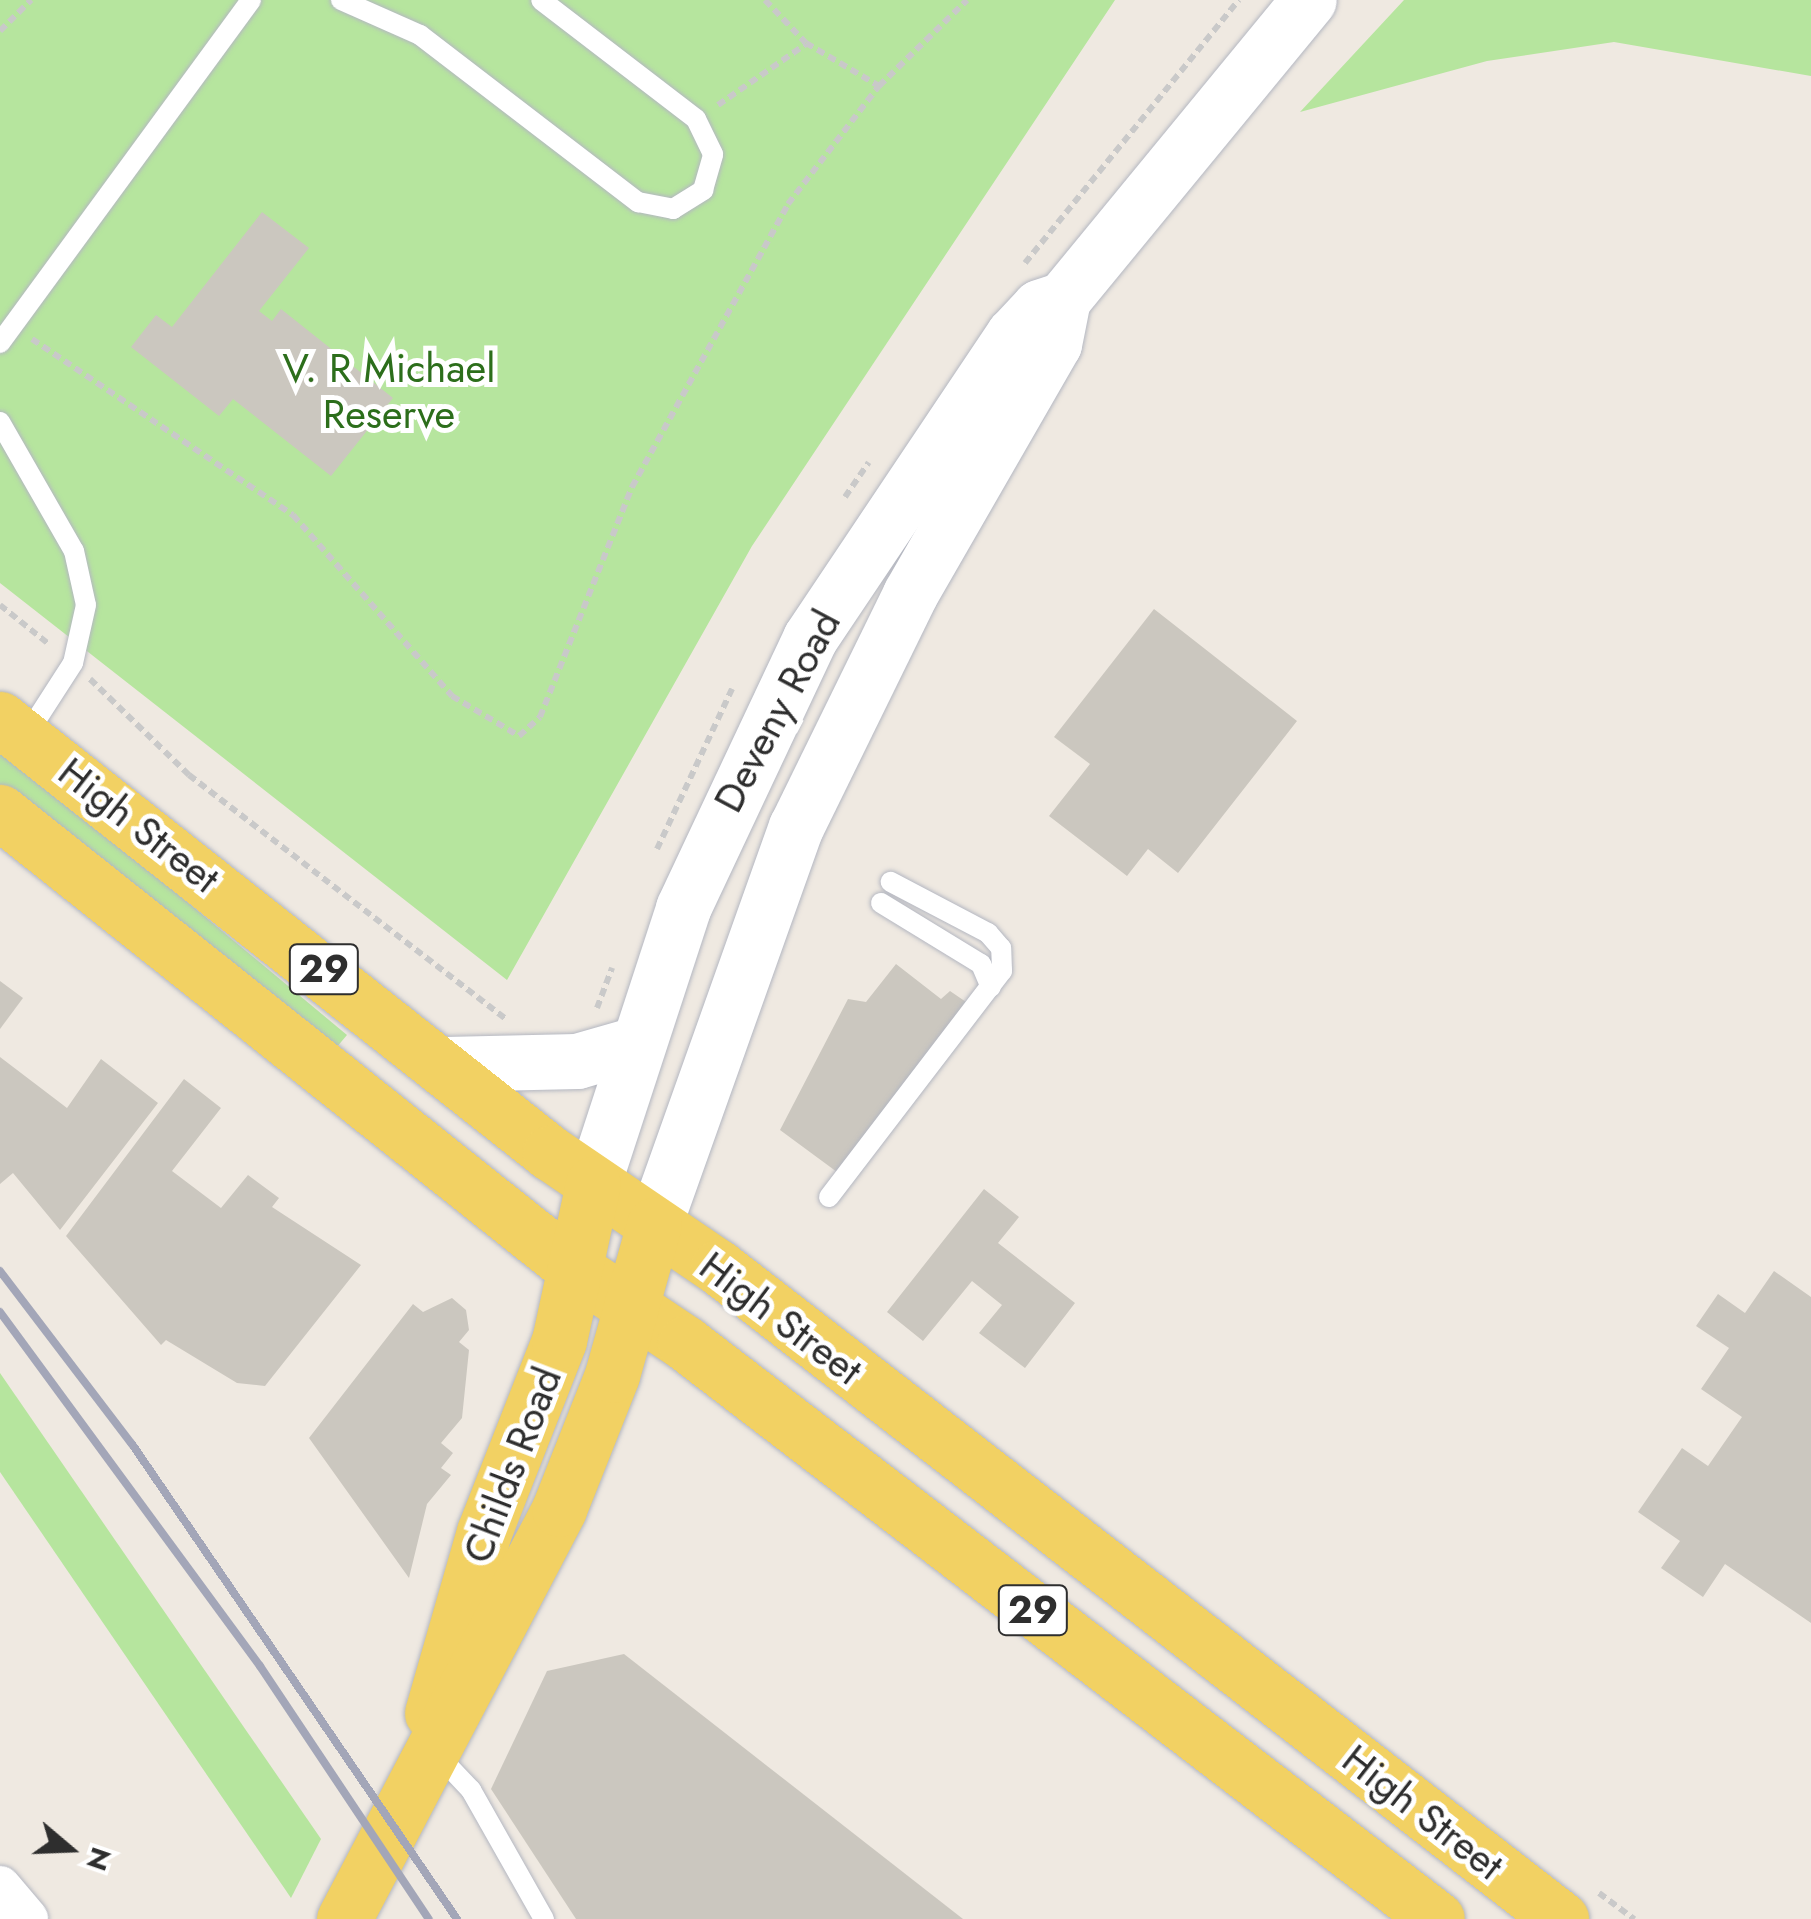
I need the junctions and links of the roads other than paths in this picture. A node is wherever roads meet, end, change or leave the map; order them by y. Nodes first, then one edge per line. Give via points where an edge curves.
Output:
1 (341, 0) edge
2 (540, 0) edge
3 (1310, 0) edge
4 (256, 1) edge
5 (1064, 299) junction
6 (4, 334) edge
7 (0, 422) edge
8 (12, 728) edge
9 (837, 740) junction
10 (744, 765) junction
11 (0, 812) edge
12 (891, 882) dead end
13 (881, 903) dead end
14 (991, 987) junction
15 (636, 1044) junction
16 (445, 1064) junction
17 (592, 1184) junction
18 (829, 1197) dead end
19 (654, 1225) junction
20 (576, 1270) junction
21 (631, 1312) junction
22 (428, 1746) junction
23 (1472, 1850) junction
24 (0, 1887) edge
25 (1434, 1916) edge
26 (27, 1919) edge
27 (344, 1919) edge
28 (544, 1919) edge
29 (1562, 1919) edge

1 - 2 lane via 420,36 638,202 673,209 703,190 712,154 696,120
3 - 5 street, Deveny Road
4 - 6 lane
5 - 9 street, Deveny Road via 1054,344
5 - 10 street, Deveny Road via 1039,308 1012,335 941,435 810,638
7 - 8 lane via 74,550 86,605 73,663
8 - 16 main road, High Street / 29
9 - 10 street via 816,736
9 - 19 street, Deveny Road via 768,896
10 - 15 street, Deveny Road
11 - 20 main road, High Street / 29
12 - 14 lane via 996,939 1002,971
13 - 14 lane via 981,964
14 - 18 lane
15 - 16 street via 577,1062
15 - 17 street, Deveny Road
16 - 17 main road, High Street / 29
17 - 19 main road, High Street / 29
17 - 20 main road, Childs Road
19 - 21 main road, Childs Road
19 - 23 main road, High Street / 29
20 - 21 main road, High Street / 29
20 - 22 main road, Childs Road via 436,1679
21 - 22 main road, Childs Road via 559,1510 509,1615
21 - 25 main road, High Street / 29 via 684,1343
22 - 27 main road, Childs Road
22 - 28 lane via 471,1790
23 - 25 main road
23 - 29 main road, High Street / 29
24 - 26 street

